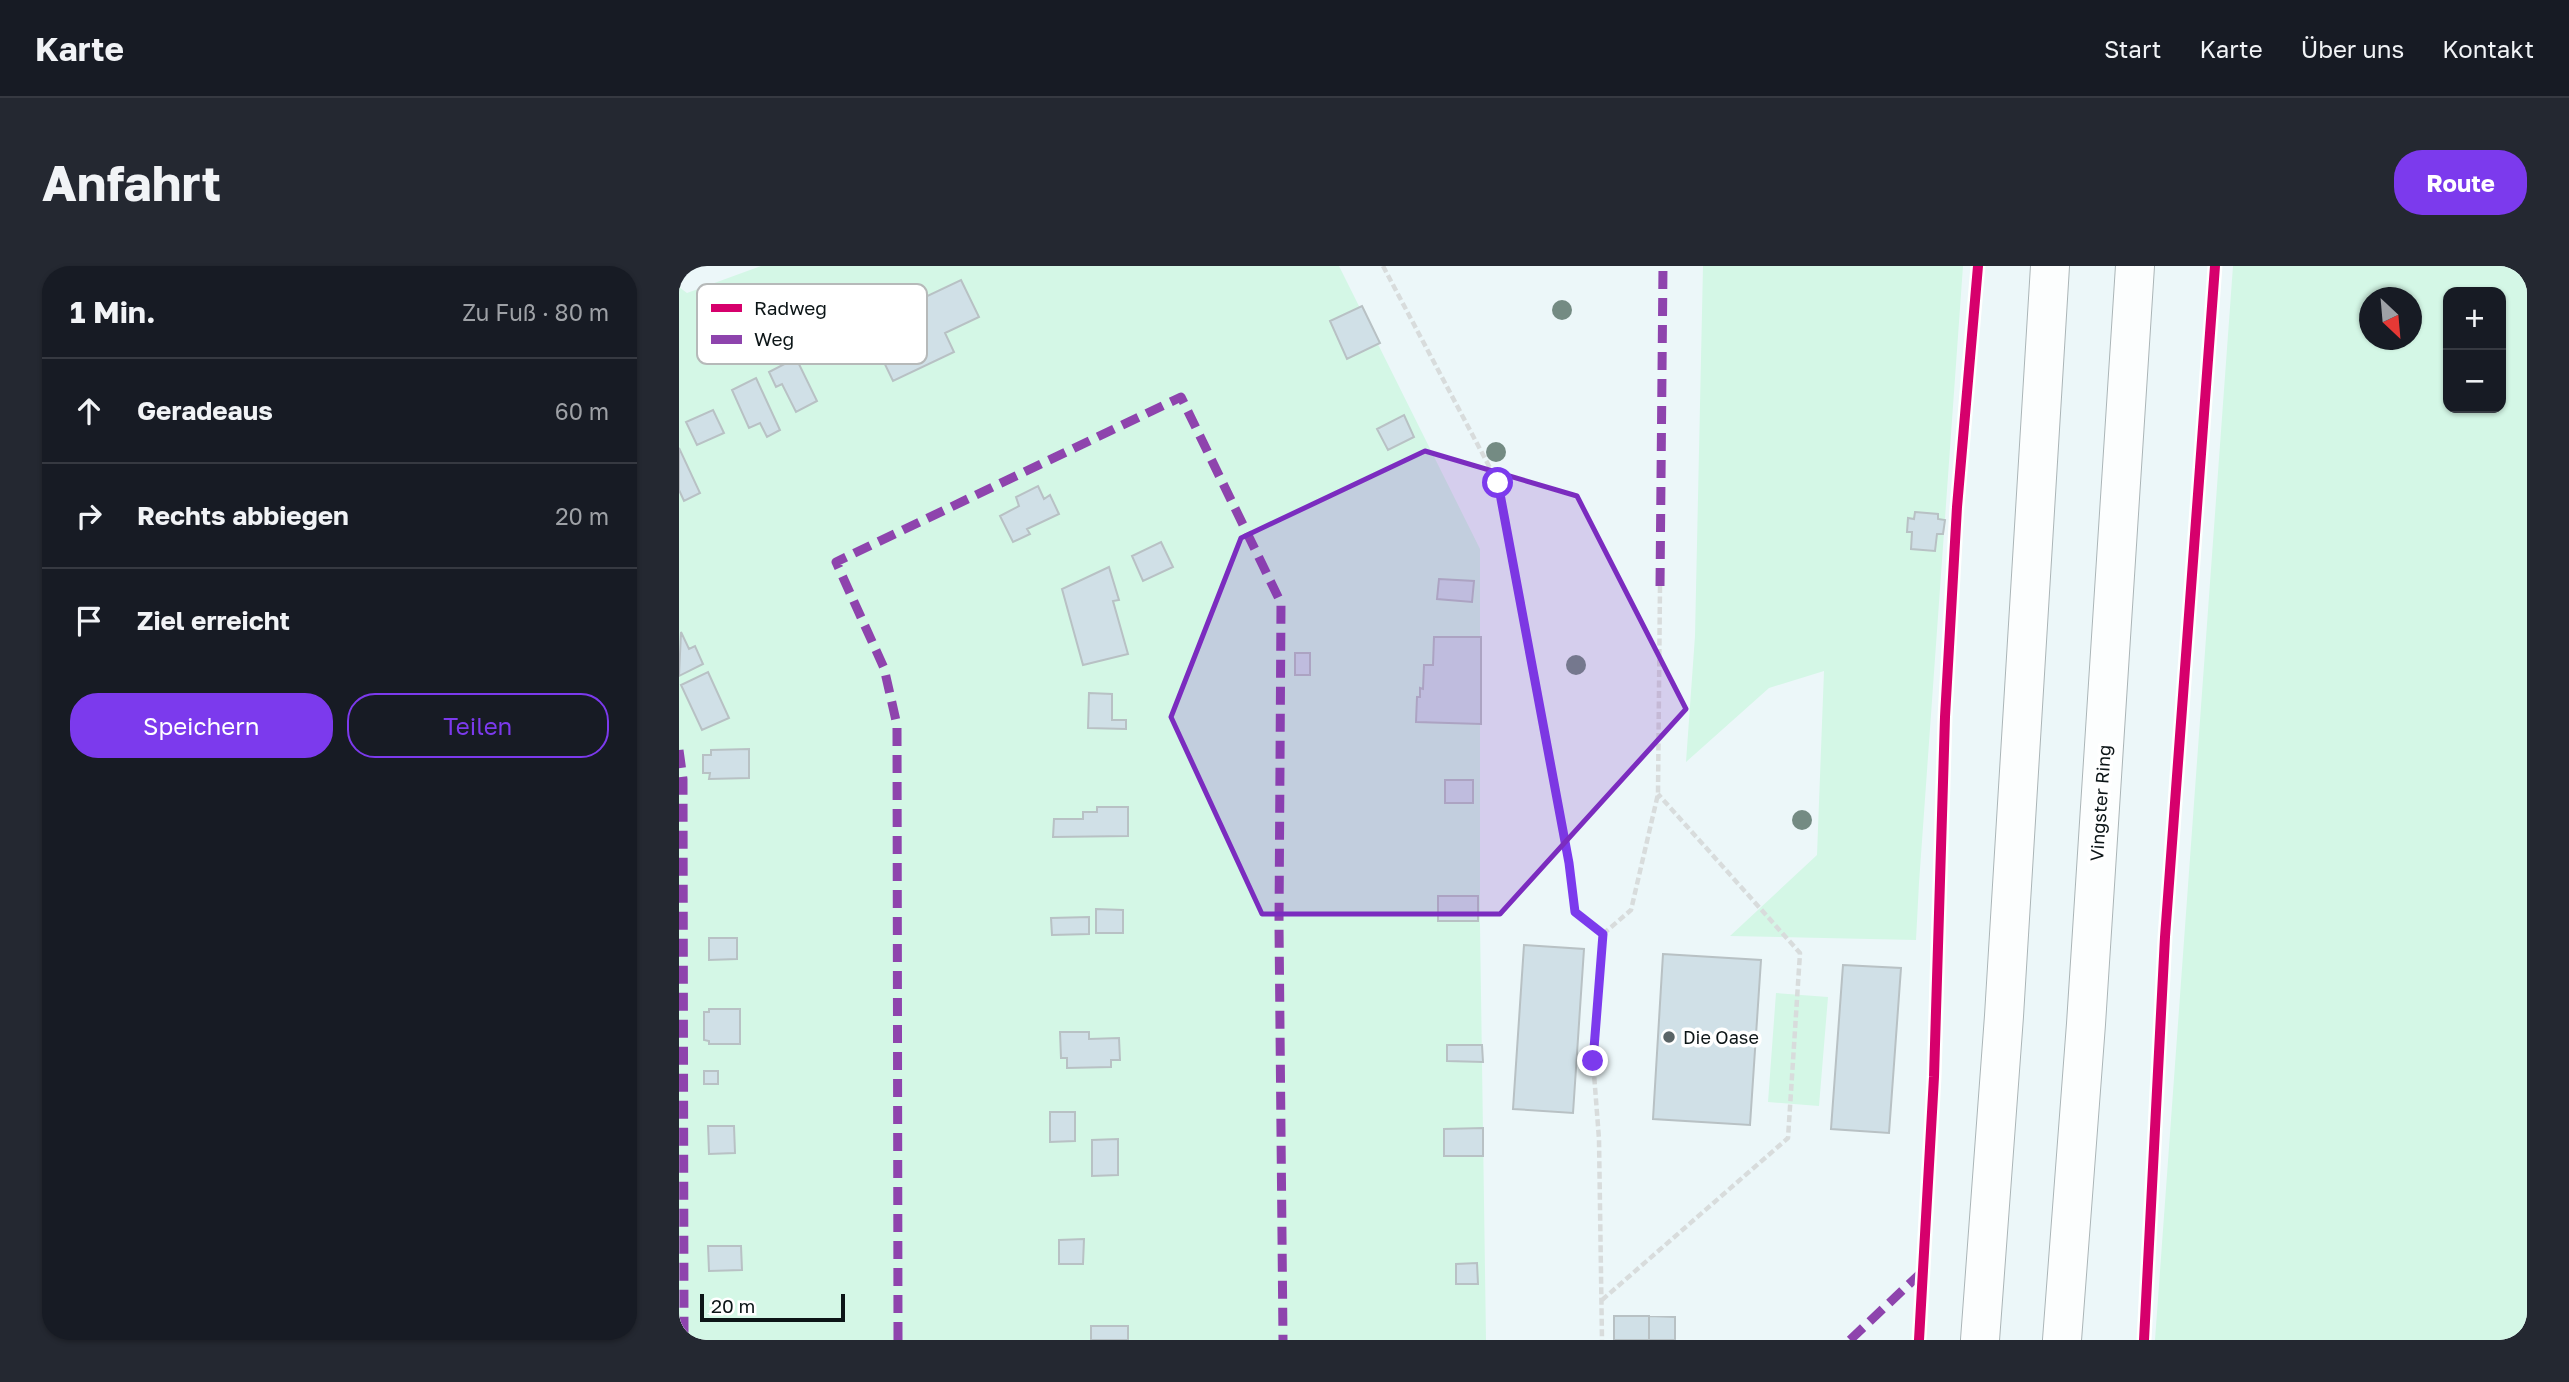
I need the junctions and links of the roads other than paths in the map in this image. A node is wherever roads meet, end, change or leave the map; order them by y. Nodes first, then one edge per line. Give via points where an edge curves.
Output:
1 (2050, 266) edge
2 (2136, 266) edge
3 (1980, 1340) edge
4 (2061, 1340) edge

1 - 3 main road
2 - 4 main road, Vingster Ring

